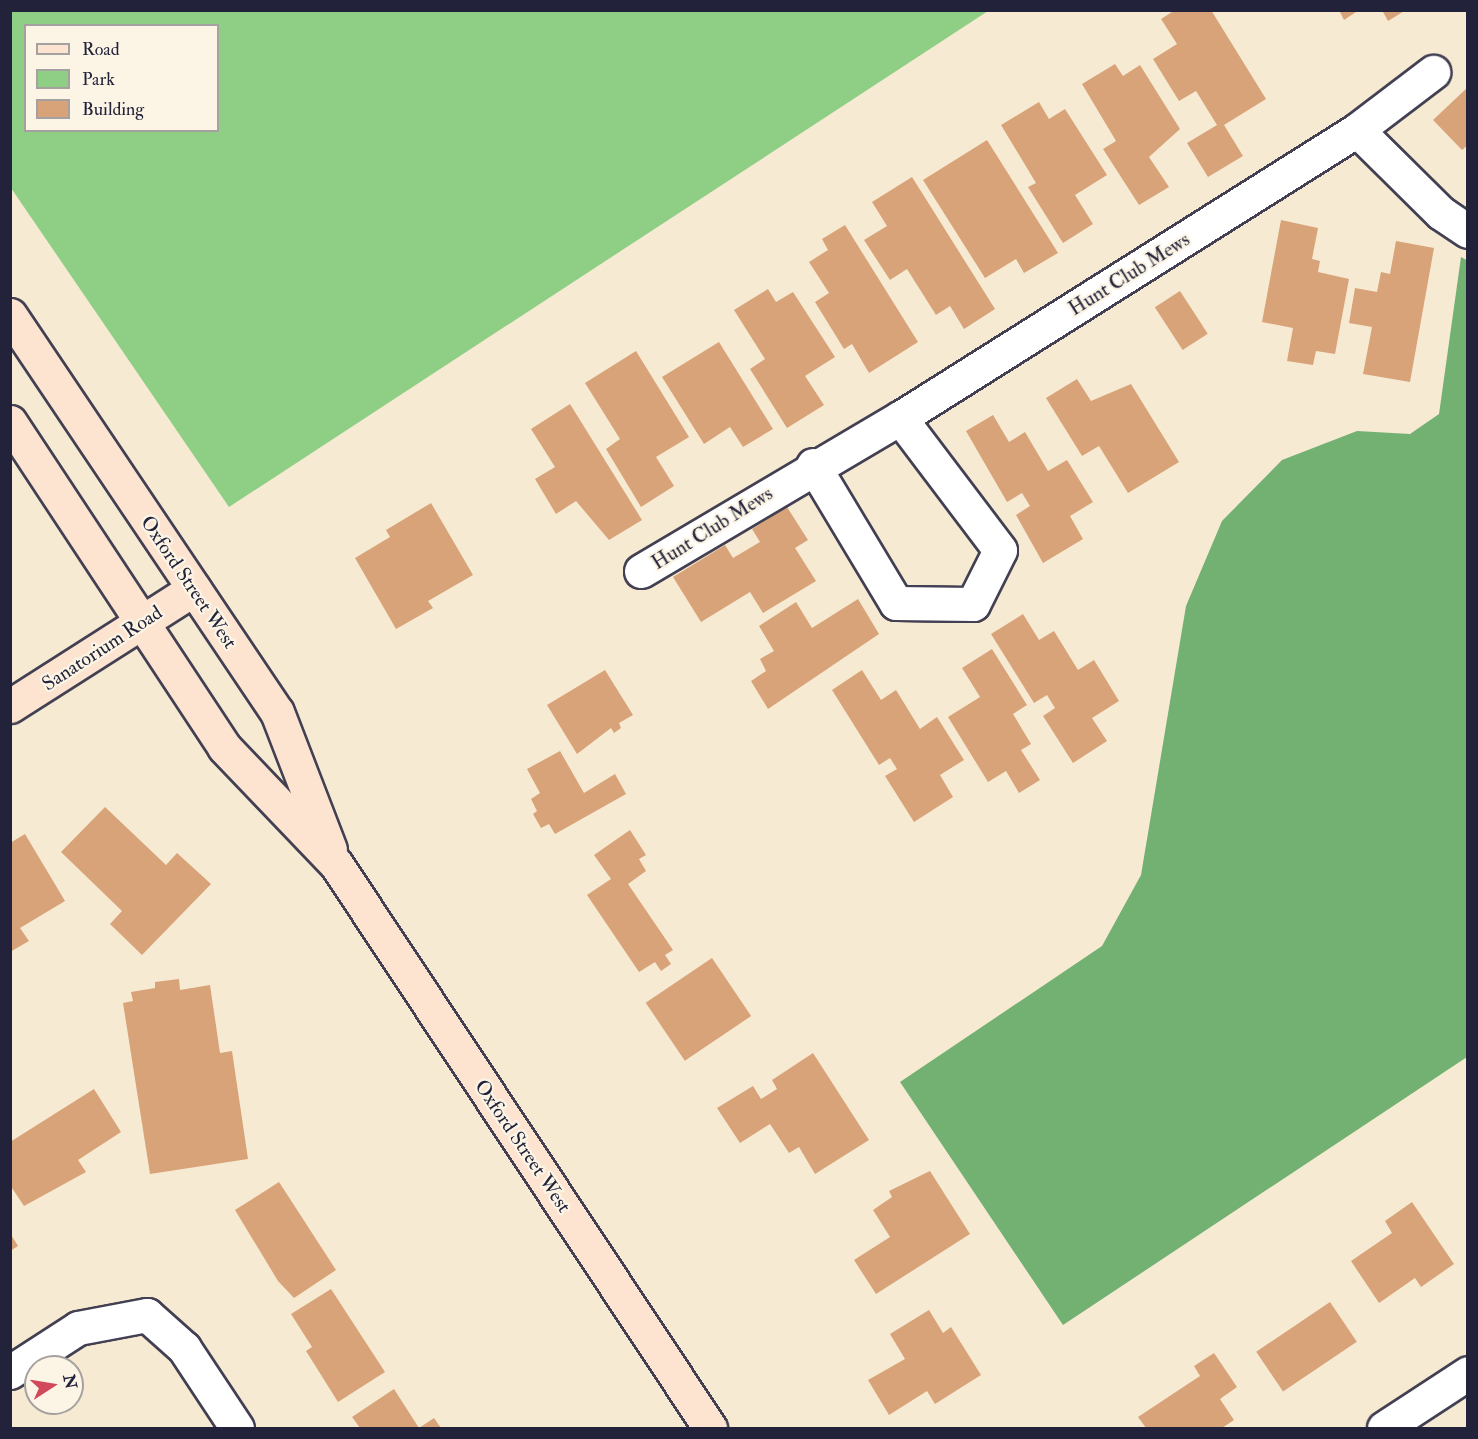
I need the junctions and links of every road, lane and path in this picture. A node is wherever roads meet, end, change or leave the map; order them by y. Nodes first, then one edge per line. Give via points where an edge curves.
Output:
1 (1433, 72) dead end
2 (1357, 130) junction
3 (1467, 231) edge
4 (10, 315) edge
5 (900, 418) junction
6 (10, 422) edge
7 (813, 465) junction
8 (641, 571) dead end
9 (194, 590) junction
10 (142, 622) junction
11 (10, 706) edge
12 (336, 864) junction
13 (10, 1372) edge
14 (1467, 1373) edge
15 (237, 1428) edge
16 (710, 1428) edge
17 (1384, 1428) edge

1 - 2 street, Hunt Club Mews
2 - 3 street via 1441,213
2 - 5 street, Hunt Club Mews
4 - 9 main road, Oxford Street West
5 - 7 street, Hunt Club Mews
5 - 7 street via 1000,550 974,604 896,603
6 - 10 main road, Oxford Street West
7 - 8 street, Hunt Club Mews
9 - 10 main road, Sanatorium Road
9 - 12 main road, Oxford Street West via 277,712
10 - 11 main road, Sanatorium Road
10 - 12 main road, Oxford Street West via 224,747
12 - 16 main road, Oxford Street West
13 - 15 street via 78,1328 147,1315 184,1348
14 - 17 street

